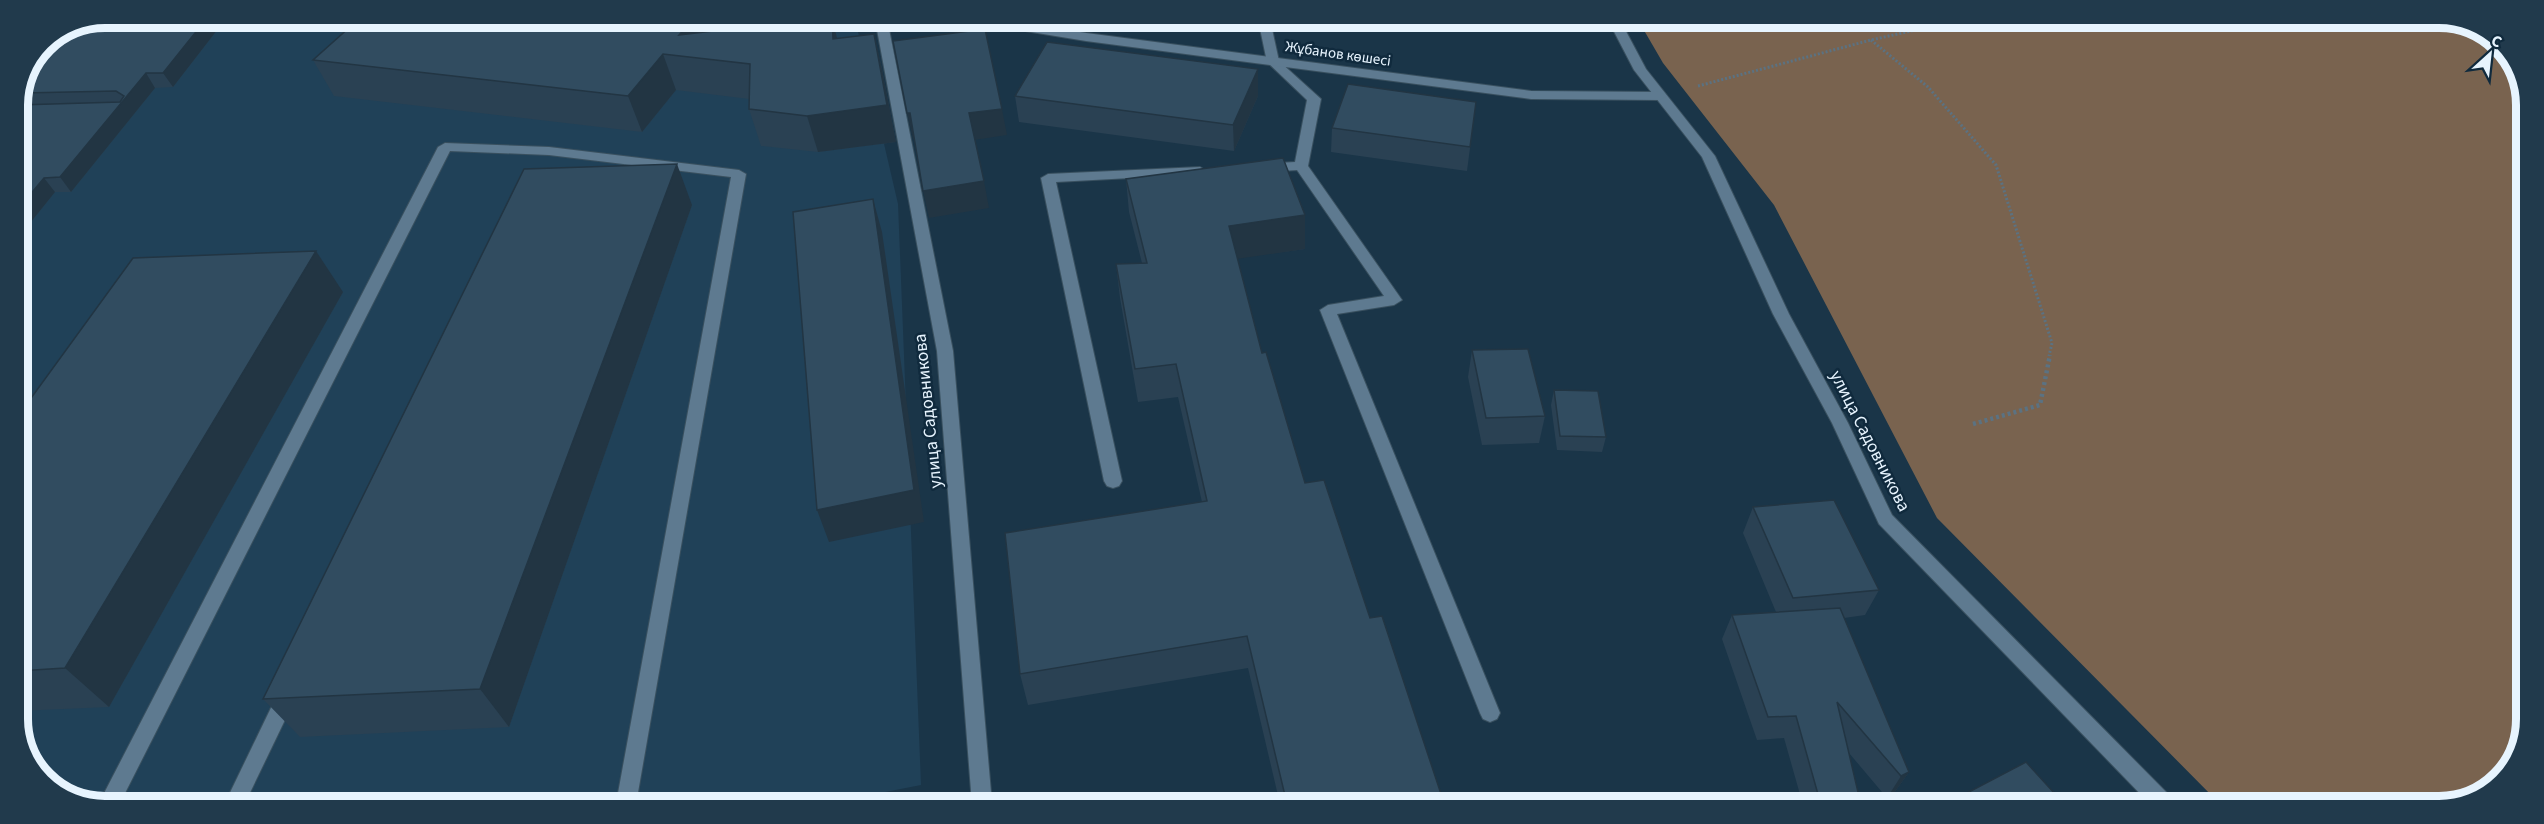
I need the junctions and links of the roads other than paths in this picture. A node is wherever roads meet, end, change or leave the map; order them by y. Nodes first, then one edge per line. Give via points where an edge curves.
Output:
1 (883, 28) edge
2 (1039, 28) edge
3 (1266, 28) edge
4 (1618, 28) edge
5 (1273, 62) junction
6 (1660, 96) junction
7 (549, 151) junction
8 (1300, 166) junction
9 (1255, 168) edge
10 (1220, 170) edge
11 (539, 173) edge
12 (1113, 481) dead end
13 (297, 675) edge
14 (1490, 712) dead end
15 (113, 796) edge
16 (238, 796) edge
17 (627, 796) edge
18 (981, 796) edge
19 (2156, 796) edge

1 - 18 street, улица Садовникова via 945,351
2 - 5 street, Жұбанов көшесі
3 - 5 street
4 - 6 street, улица Садовникова via 1640,70
5 - 6 street, Жұбанов көшесі via 1531,95
5 - 8 street via 1314,99
6 - 19 street, улица Садовникова via 1708,156 1781,314 1840,423 1885,519
7 - 11 street
7 - 15 street via 445,147
7 - 17 street via 739,174
8 - 9 street
8 - 14 street via 1394,300 1328,310
10 - 12 street via 1048,178
13 - 16 street

